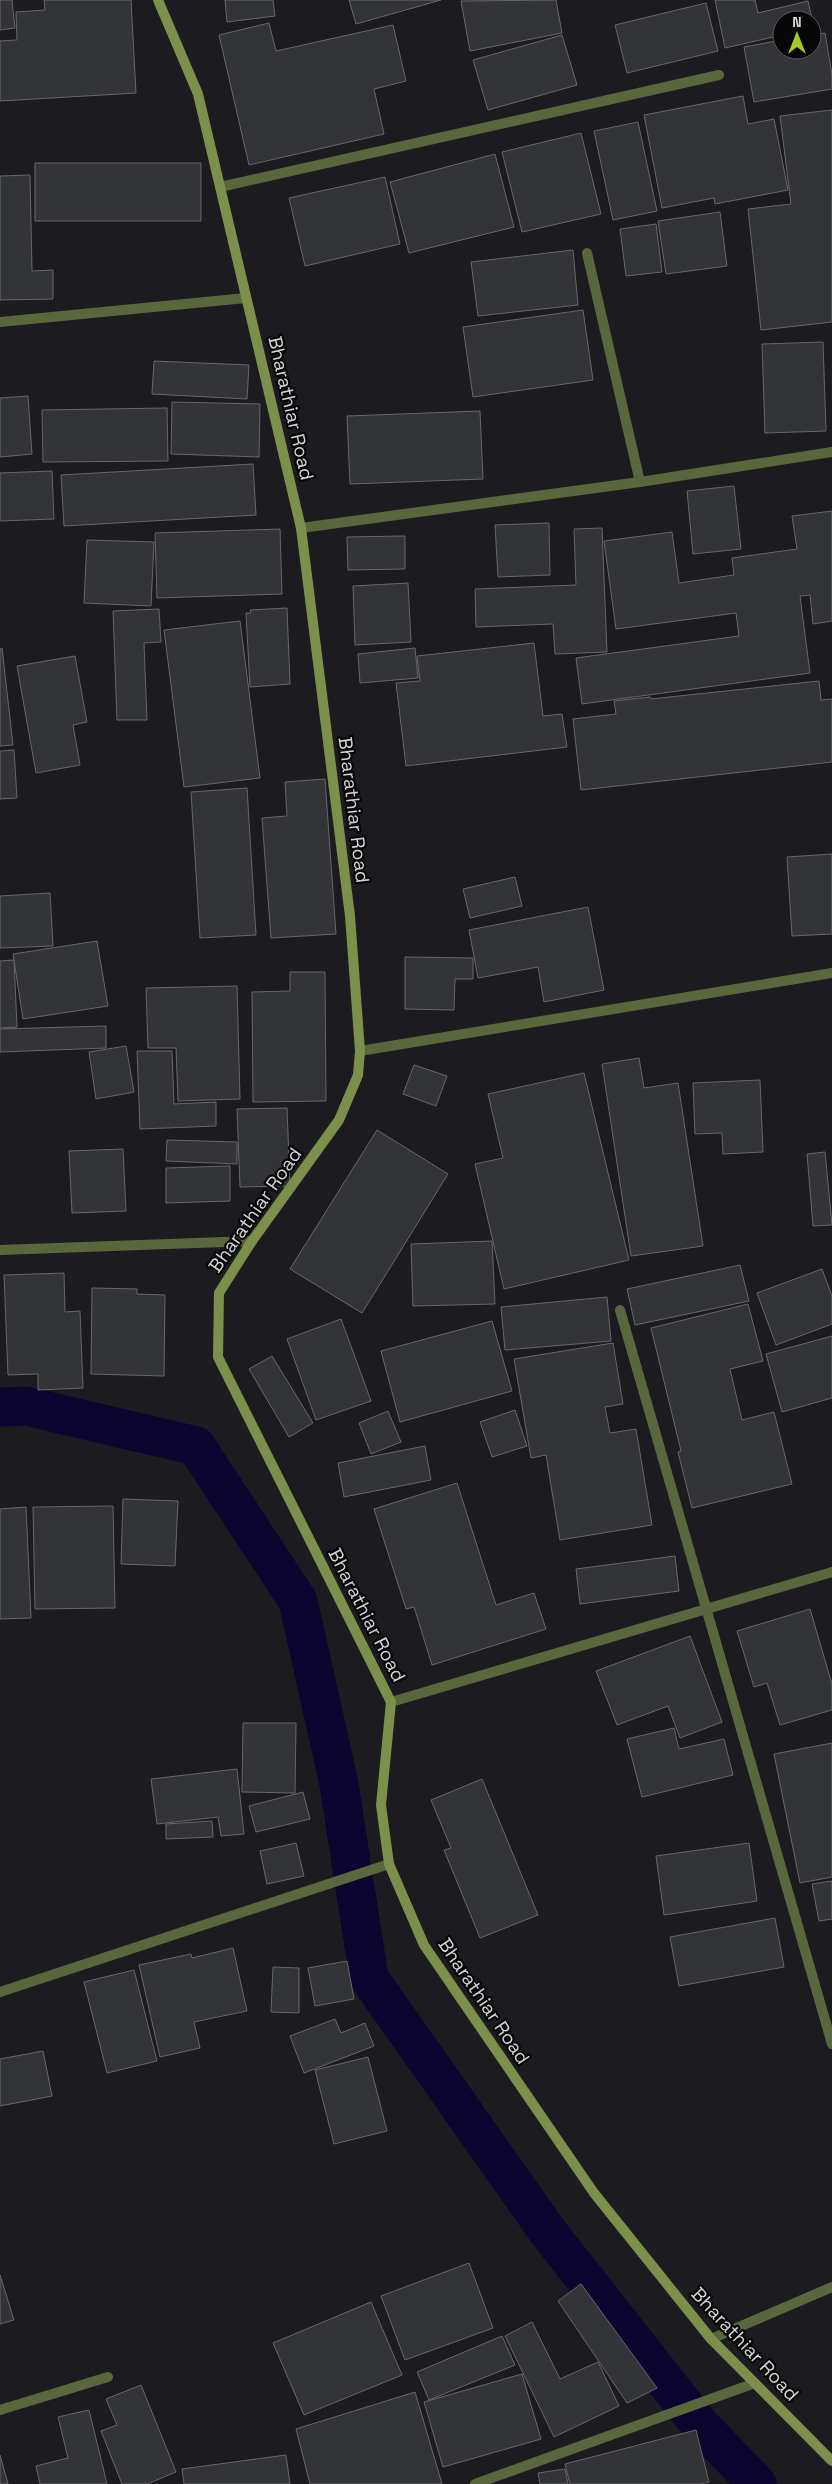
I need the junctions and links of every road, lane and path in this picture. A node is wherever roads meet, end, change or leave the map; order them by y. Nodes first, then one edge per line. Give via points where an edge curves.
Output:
1 (158, 0) edge
2 (719, 75) dead end
3 (220, 187) junction
4 (587, 254) dead end
5 (246, 298) junction
6 (0, 322) edge
7 (832, 452) edge
8 (640, 482) junction
9 (301, 528) junction
10 (832, 973) edge
11 (360, 1051) junction
12 (252, 1241) junction
13 (0, 1250) edge
14 (620, 1310) dead end
15 (832, 1572) edge
16 (705, 1610) junction
17 (391, 1702) junction
18 (388, 1864) junction
19 (0, 1992) edge
20 (832, 2044) edge
21 (832, 2287) edge
22 (711, 2339) junction
23 (108, 2377) dead end
24 (754, 2384) junction
25 (0, 2410) edge
26 (832, 2461) edge
27 (475, 2484) edge

1 - 3 main road, Bharathiar Road via 198,94
2 - 3 street
3 - 5 main road, Bharathiar Road
4 - 8 street
5 - 6 street
5 - 9 main road, Bharathiar Road
7 - 8 street
8 - 9 street
9 - 11 main road, Bharathiar Road via 350,916
10 - 11 street
11 - 12 main road, Bharathiar Road via 358,1075 339,1120
12 - 13 street
12 - 17 main road, Bharathiar Road via 219,1293 218,1357
14 - 16 street
15 - 16 street
16 - 17 street
16 - 20 street
17 - 18 main road, Bharathiar Road via 381,1805
18 - 19 street
18 - 22 main road, Bharathiar Road via 424,1945 594,2193
21 - 22 street
22 - 24 main road, Bharathiar Road
23 - 25 street
24 - 26 main road, Bharathiar Road
24 - 27 street

